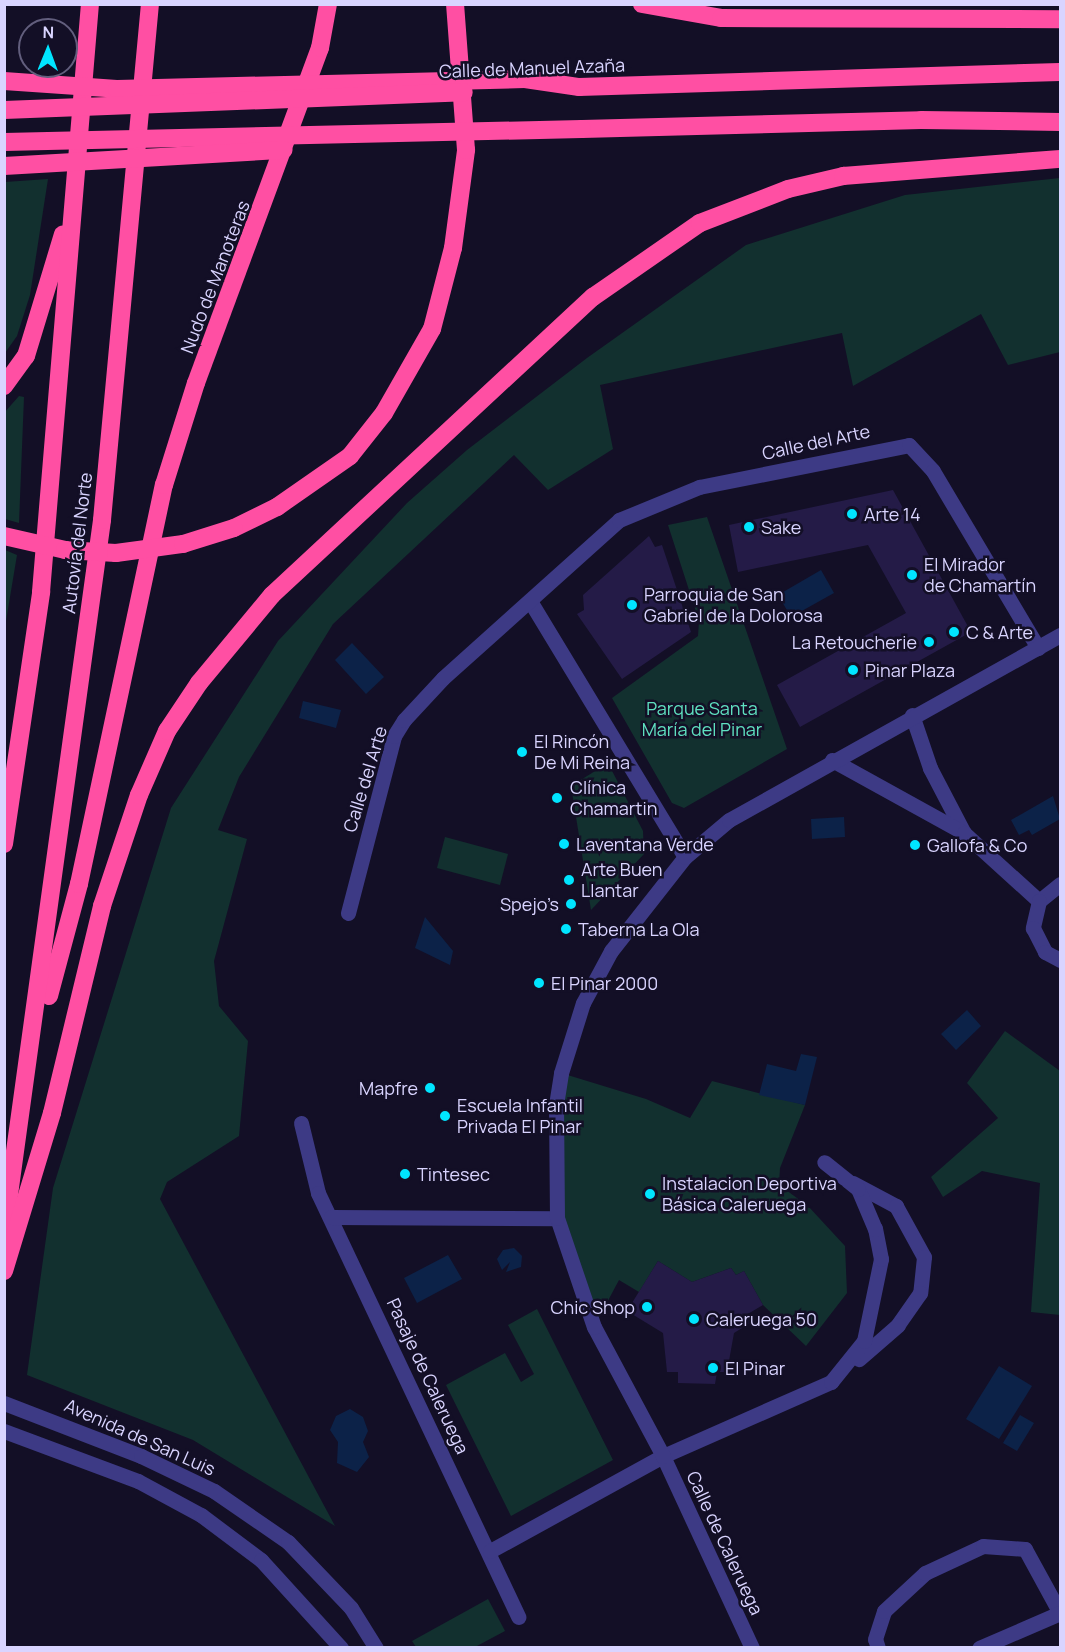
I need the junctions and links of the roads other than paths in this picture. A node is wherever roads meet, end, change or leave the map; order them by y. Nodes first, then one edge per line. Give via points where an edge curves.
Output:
1 (150, 4) edge
2 (328, 4) edge
3 (453, 4) edge
4 (642, 4) edge
5 (89, 8) edge
6 (1060, 19) edge
7 (1060, 72) edge
8 (4, 81) edge
9 (579, 87) junction
10 (4, 110) edge
11 (1060, 122) edge
12 (357, 137) junction
13 (4, 142) edge
14 (1060, 159) edge
15 (4, 166) edge
16 (76, 186) junction
17 (4, 386) edge
18 (4, 536) edge
19 (530, 601) junction
20 (1060, 635) edge
21 (1038, 648) junction
22 (912, 716) junction
23 (832, 760) junction
24 (964, 833) junction
25 (4, 844) edge
26 (685, 857) junction
27 (1060, 884) edge
28 (1040, 901) junction
29 (348, 913) dead end
30 (1060, 960) edge
31 (27, 1085) junction
32 (301, 1123) dead end
33 (824, 1162) dead end
34 (848, 1180) junction
35 (331, 1218) junction
36 (557, 1218) junction
37 (4, 1231) edge
38 (4, 1272) edge
39 (831, 1382) junction
40 (4, 1403) edge
41 (4, 1431) edge
42 (663, 1456) junction
43 (490, 1551) junction
44 (1060, 1613) edge
45 (518, 1617) dead end
46 (341, 1647) edge
47 (376, 1647) edge
48 (752, 1647) edge
49 (878, 1647) edge
50 (979, 1647) edge

1 - 31 highway, Autovía del Norte via 102,520
2 - 31 highway, Nudo de Manoteras via 320,48 196,383 164,485 79,884
3 - 18 highway, bridge via 460,43 466,150 453,248 432,329 384,413 350,456 277,507 234,528 183,544 116,554 64,550
4 - 6 highway via 721,18
5 - 16 highway, Autovía del Norte
7 - 9 highway, Calle de Manuel Azaña
8 - 9 highway, bridge via 117,89 525,78
9 - 10 highway, Calle de Manuel Azaña, bridge
11 - 12 highway, bridge via 921,120
12 - 13 highway, bridge
12 - 15 highway, bridge via 320,148
14 - 38 highway via 843,176 778,192 700,223 593,297 272,596 199,682 167,731 139,795 102,906 52,1113
16 - 17 highway via 36,332 26,356
16 - 25 highway, Autovía del Norte via 41,592
19 - 21 street, Calle del Arte via 619,520 699,487 909,445 933,471
19 - 26 street
19 - 29 street, Calle del Arte via 443,678 394,736
20 - 21 street, Calle de Caleruega
21 - 22 street, Calle de Caleruega
22 - 23 street, Calle de Caleruega
22 - 24 street via 930,768
23 - 24 street
23 - 26 street, Calle de Caleruega via 729,820
24 - 28 street
26 - 36 street, Calle de Caleruega via 611,951 583,1003 556,1105
27 - 28 street
28 - 30 street via 1033,928 1045,952
31 - 37 highway
32 - 35 street, Pasaje de Caleruega via 318,1193
33 - 34 street, Calle de Caleruega
34 - 39 street, Calle de Caleruega via 858,1188 875,1229 881,1258 864,1341
34 - 39 street, Calle de Caleruega via 896,1206 924,1257 920,1293 898,1325
35 - 36 street
35 - 43 street, Pasaje de Caleruega
36 - 42 street, Calle de Caleruega via 594,1327
39 - 42 street, Calle de Caleruega
40 - 47 street, Avenida de San Luis via 50,1419 214,1491 288,1542 351,1608
41 - 46 street via 138,1481 201,1515 261,1560
42 - 43 street
42 - 48 street, Calle de Caleruega
43 - 45 street, Pasaje de Caleruega
44 - 49 street via 1025,1549 983,1546 925,1573 884,1611 875,1639
44 - 50 street

